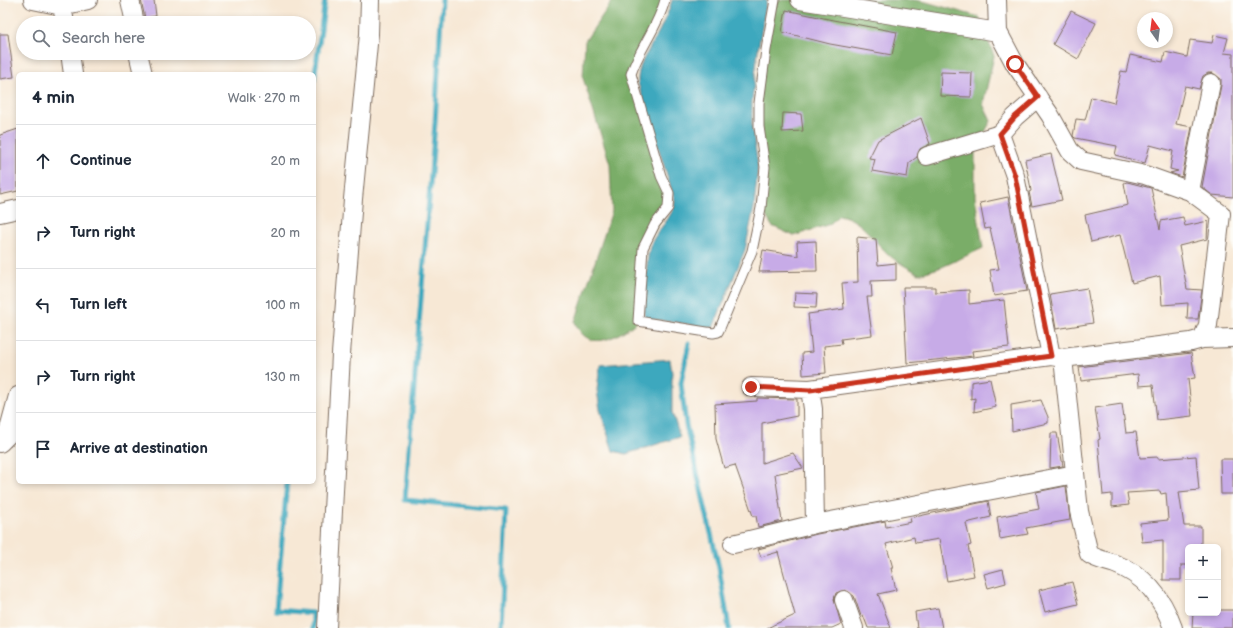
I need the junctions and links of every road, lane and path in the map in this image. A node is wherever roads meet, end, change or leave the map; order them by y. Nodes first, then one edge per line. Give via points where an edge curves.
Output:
1 (32, 0) edge
2 (88, 0) edge
3 (130, 0) edge
4 (370, 0) edge
5 (665, 0) edge
6 (775, 0) edge
7 (800, 0) edge
8 (997, 0) edge
9 (63, 10) edge
10 (133, 16) edge
11 (998, 32) junction
12 (71, 60) edge
13 (140, 60) edge
14 (73, 72) edge
15 (143, 72) edge
16 (1211, 83) dead end
17 (1038, 97) junction
18 (1000, 134) junction
19 (927, 156) dead end
20 (1190, 192) junction
21 (16, 209) edge
22 (0, 213) edge
23 (1227, 214) edge
24 (1233, 338) edge
25 (1202, 339) junction
26 (1057, 357) junction
27 (751, 387) dead end
28 (810, 390) junction
29 (16, 403) edge
30 (0, 443) edge
31 (1075, 474) junction
32 (815, 524) junction
33 (733, 544) dead end
34 (844, 600) dead end
35 (327, 628) edge
36 (854, 628) edge
37 (1173, 628) edge

1 - 9 street
2 - 9 street
3 - 10 street
4 - 35 street via 341,354
5 - 6 lane via 631,74 661,176 669,193 668,208 655,224 643,248 638,322 713,333 718,332 720,328 752,251 761,208 765,167 759,127 759,103
7 - 11 street
8 - 11 street
11 - 17 street via 1015,64
12 - 14 street
13 - 15 street
16 - 20 street
17 - 18 street
17 - 20 street via 1070,151 1081,161 1145,175
18 - 19 street
18 - 26 street via 1015,176
20 - 23 street
21 - 22 street
23 - 25 street via 1208,325
24 - 25 street
25 - 26 street
26 - 28 street
26 - 31 street
27 - 28 street
28 - 32 street via 813,409
29 - 30 street via 7,436
31 - 32 street
31 - 37 street via 1079,511 1089,554 1141,577 1158,596
32 - 33 street
34 - 36 street

